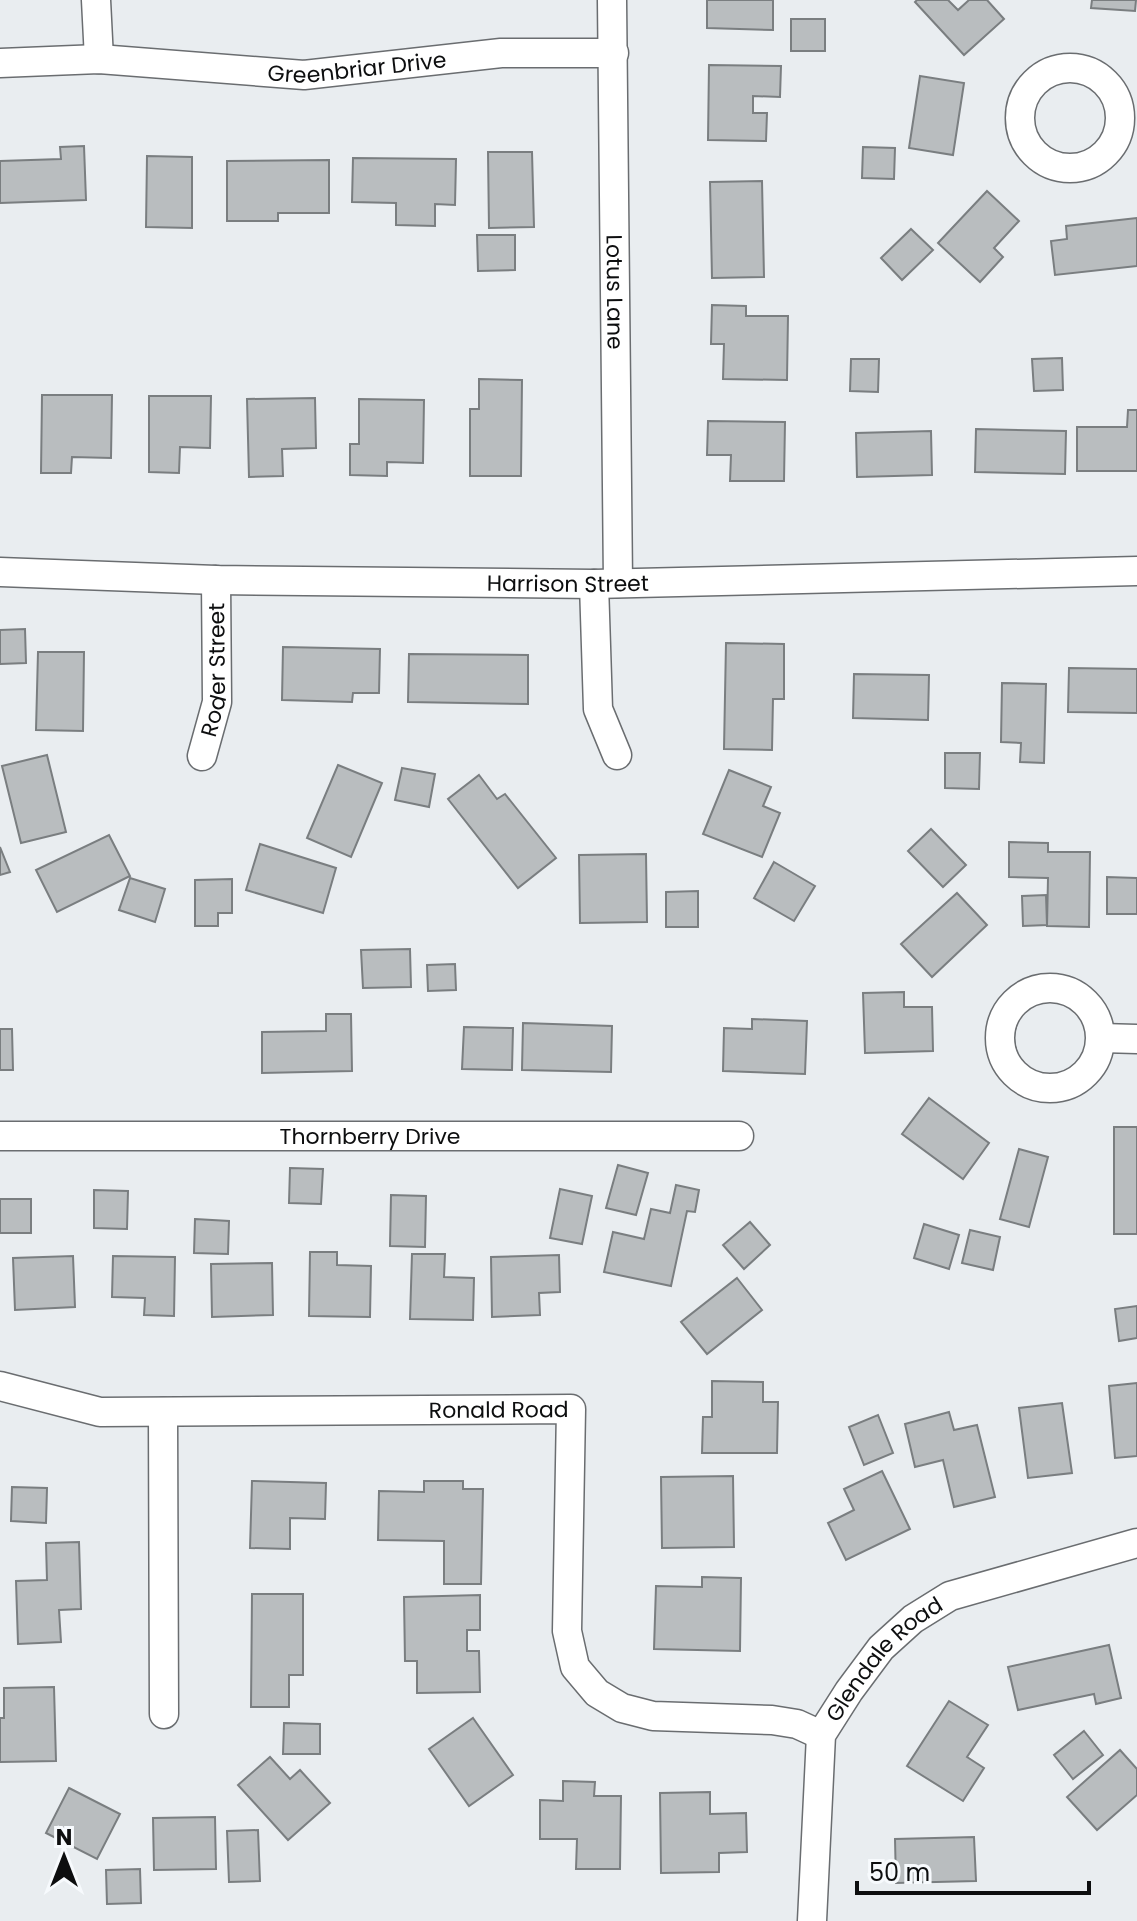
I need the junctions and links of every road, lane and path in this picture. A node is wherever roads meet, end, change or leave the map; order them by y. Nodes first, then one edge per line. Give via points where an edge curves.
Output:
1 (96, 0) edge
2 (612, 0) edge
3 (614, 53) junction
4 (99, 59) junction
5 (0, 63) edge
6 (1137, 571) edge
7 (0, 572) edge
8 (216, 580) junction
9 (606, 584) junction
10 (617, 755) dead end
11 (202, 756) dead end
12 (1101, 1038) dead end
13 (1137, 1039) edge
14 (0, 1136) edge
15 (739, 1136) dead end
16 (0, 1386) edge
17 (163, 1412) junction
18 (1137, 1543) edge
19 (164, 1714) dead end
20 (821, 1735) junction
21 (812, 1921) edge

1 - 4 street
2 - 3 street, Lotus Lane
3 - 4 street, Greenbriar Drive via 501,53 304,75
3 - 9 street, Lotus Lane
4 - 5 street, Greenbriar Drive
6 - 9 street, Harrison Street
7 - 8 street, Harrison Street
8 - 9 street, Harrison Street
8 - 11 street, Roder Street via 217,702
9 - 10 street, Lotus Lane via 598,709
12 - 13 street
14 - 15 street, Thornberry Drive
16 - 17 street, Ronald Road via 100,1412
17 - 19 street
17 - 20 street, Ronald Road via 571,1409 567,1631 575,1667 597,1693 622,1708 653,1716 772,1720
18 - 20 street, Glendale Road via 950,1596 881,1648
20 - 21 street, Glendale Road

